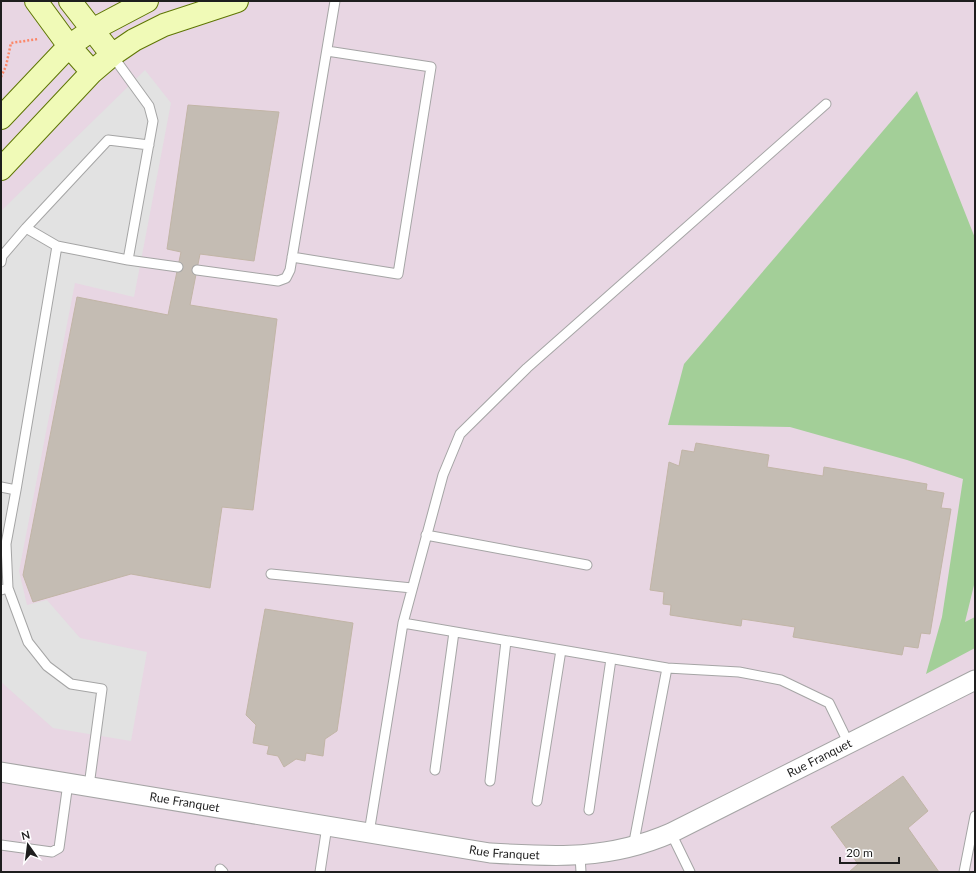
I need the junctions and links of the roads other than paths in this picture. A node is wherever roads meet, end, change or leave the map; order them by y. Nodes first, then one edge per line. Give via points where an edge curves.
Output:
1 (36, 1) edge
2 (70, 1) edge
3 (147, 1) edge
4 (237, 1) edge
5 (335, 1) edge
6 (92, 30) junction
7 (69, 46) junction
8 (327, 51) junction
9 (112, 55) junction
10 (92, 72) junction
11 (826, 104) dead end
12 (1, 118) edge
13 (148, 145) junction
14 (1, 169) edge
15 (26, 228) junction
16 (57, 246) junction
17 (292, 256) junction
18 (128, 260) junction
19 (1, 262) edge
20 (178, 267) dead end
21 (197, 270) dead end
22 (1, 487) edge
23 (16, 490) junction
24 (426, 535) junction
25 (586, 565) dead end
26 (271, 574) dead end
27 (412, 588) junction
28 (4, 589) edge
29 (403, 623) junction
30 (454, 632) junction
31 (506, 641) junction
32 (561, 650) junction
33 (611, 658) junction
34 (667, 668) junction
35 (975, 680) edge
36 (849, 744) junction
37 (435, 770) dead end
38 (1, 772) edge
39 (490, 781) dead end
40 (68, 783) junction
41 (88, 786) junction
42 (537, 801) dead end
43 (589, 810) dead end
44 (975, 816) edge
45 (327, 826) junction
46 (369, 833) junction
47 (671, 834) junction
48 (1, 845) edge
49 (633, 847) junction
50 (580, 864) edge
51 (320, 872) edge
52 (690, 872) edge
53 (964, 872) edge

1 - 7 street
2 - 6 street
3 - 6 street
4 - 9 street via 164,25
5 - 8 lane
6 - 7 street
6 - 9 street
7 - 10 street
7 - 12 street
8 - 17 lane
8 - 17 lane via 431,67 398,274
9 - 10 street
9 - 13 lane via 149,106 153,121
10 - 14 street
11 - 24 lane via 527,368 460,434 442,475
13 - 15 lane via 108,140
13 - 18 lane
15 - 16 lane
15 - 19 lane via 2,256
16 - 18 lane
16 - 23 lane
17 - 21 lane via 286,278 278,282
18 - 20 lane
22 - 23 lane
23 - 28 lane via 6,544
24 - 25 lane
24 - 27 lane
26 - 27 lane
27 - 29 lane
28 - 41 lane via 28,642 46,666 71,684 102,689
29 - 30 lane
29 - 46 lane
30 - 31 lane
30 - 37 lane
31 - 32 lane
31 - 39 lane
32 - 33 lane
32 - 42 lane
33 - 34 lane
33 - 43 lane
34 - 36 lane via 739,672 781,680 829,703
34 - 49 lane
35 - 36 street, Rue Franquet
36 - 47 street, Rue Franquet
38 - 40 street, Rue Franquet
40 - 41 street, Rue Franquet
40 - 48 lane via 59,848 52,852
41 - 45 street, Rue Franquet
44 - 53 lane
45 - 46 street, Rue Franquet
45 - 51 lane
46 - 50 street, Rue Franquet via 490,853 539,856
47 - 49 street, Rue Franquet
47 - 52 lane
49 - 50 street, Rue Franquet

